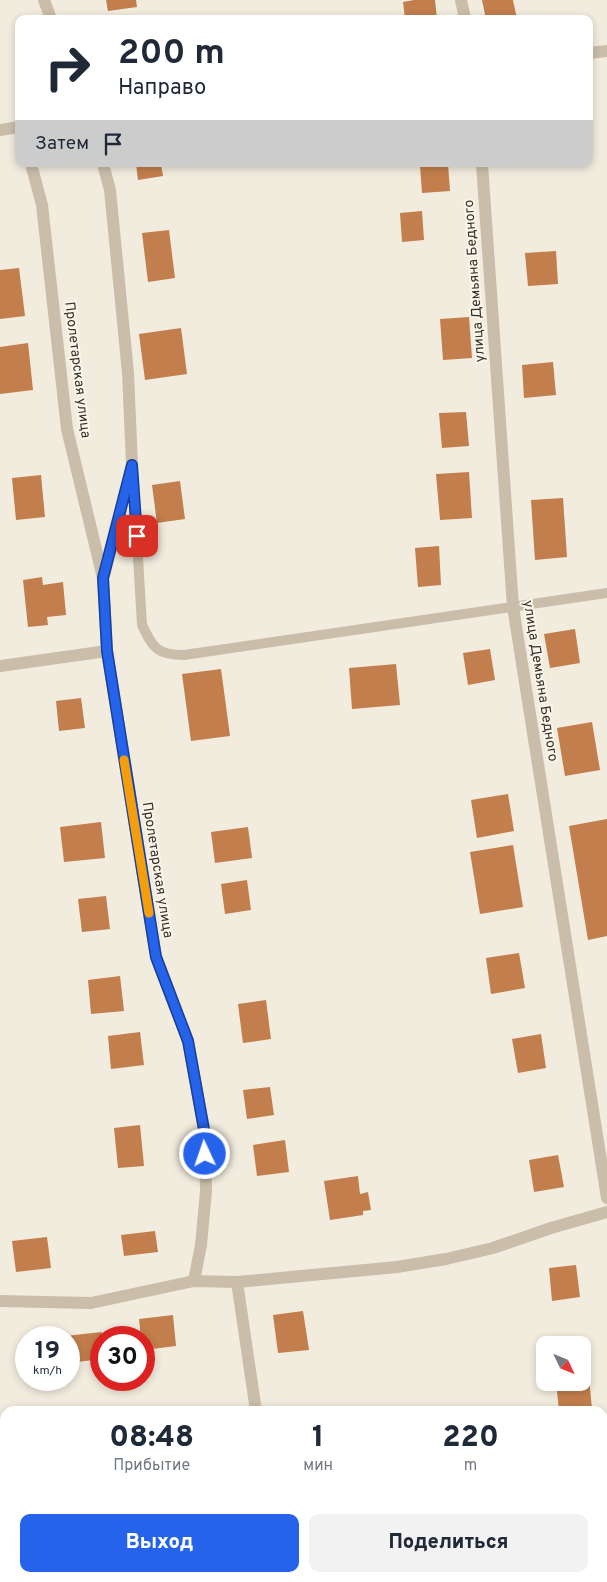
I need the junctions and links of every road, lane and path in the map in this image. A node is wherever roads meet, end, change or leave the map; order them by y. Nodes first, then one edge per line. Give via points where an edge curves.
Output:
1 (44, 0) edge
2 (461, 0) edge
3 (50, 15) edge
4 (464, 15) edge
5 (607, 51) edge
6 (593, 53) edge
7 (15, 128) edge
8 (0, 130) edge
9 (33, 167) edge
10 (104, 167) edge
11 (482, 167) edge
12 (132, 465) junction
13 (103, 578) junction
14 (607, 593) edge
15 (513, 607) junction
16 (107, 651) junction
17 (0, 666) edge
18 (607, 1198) edge
19 (607, 1212) edge
20 (194, 1281) junction
21 (236, 1282) junction
22 (0, 1302) edge
23 (255, 1406) edge

1 - 3 street
2 - 4 street
5 - 6 street
7 - 8 street
9 - 13 street, Пролетарская улица via 42,205 67,428
10 - 12 street, Пролетарская улица via 110,190 128,373
11 - 15 street, улица Демьяна Бедного
12 - 13 street, Пролетарская улица
12 - 15 lane via 142,625 152,646 168,655
13 - 16 street, Пролетарская улица
14 - 15 lane
15 - 18 street, улица Демьяна Бедного
16 - 17 street
16 - 20 street, Пролетарская улица via 156,957 188,1041 205,1135 206,1191
19 - 21 street via 493,1248 446,1259
20 - 21 street
20 - 22 street via 91,1303
21 - 23 street

